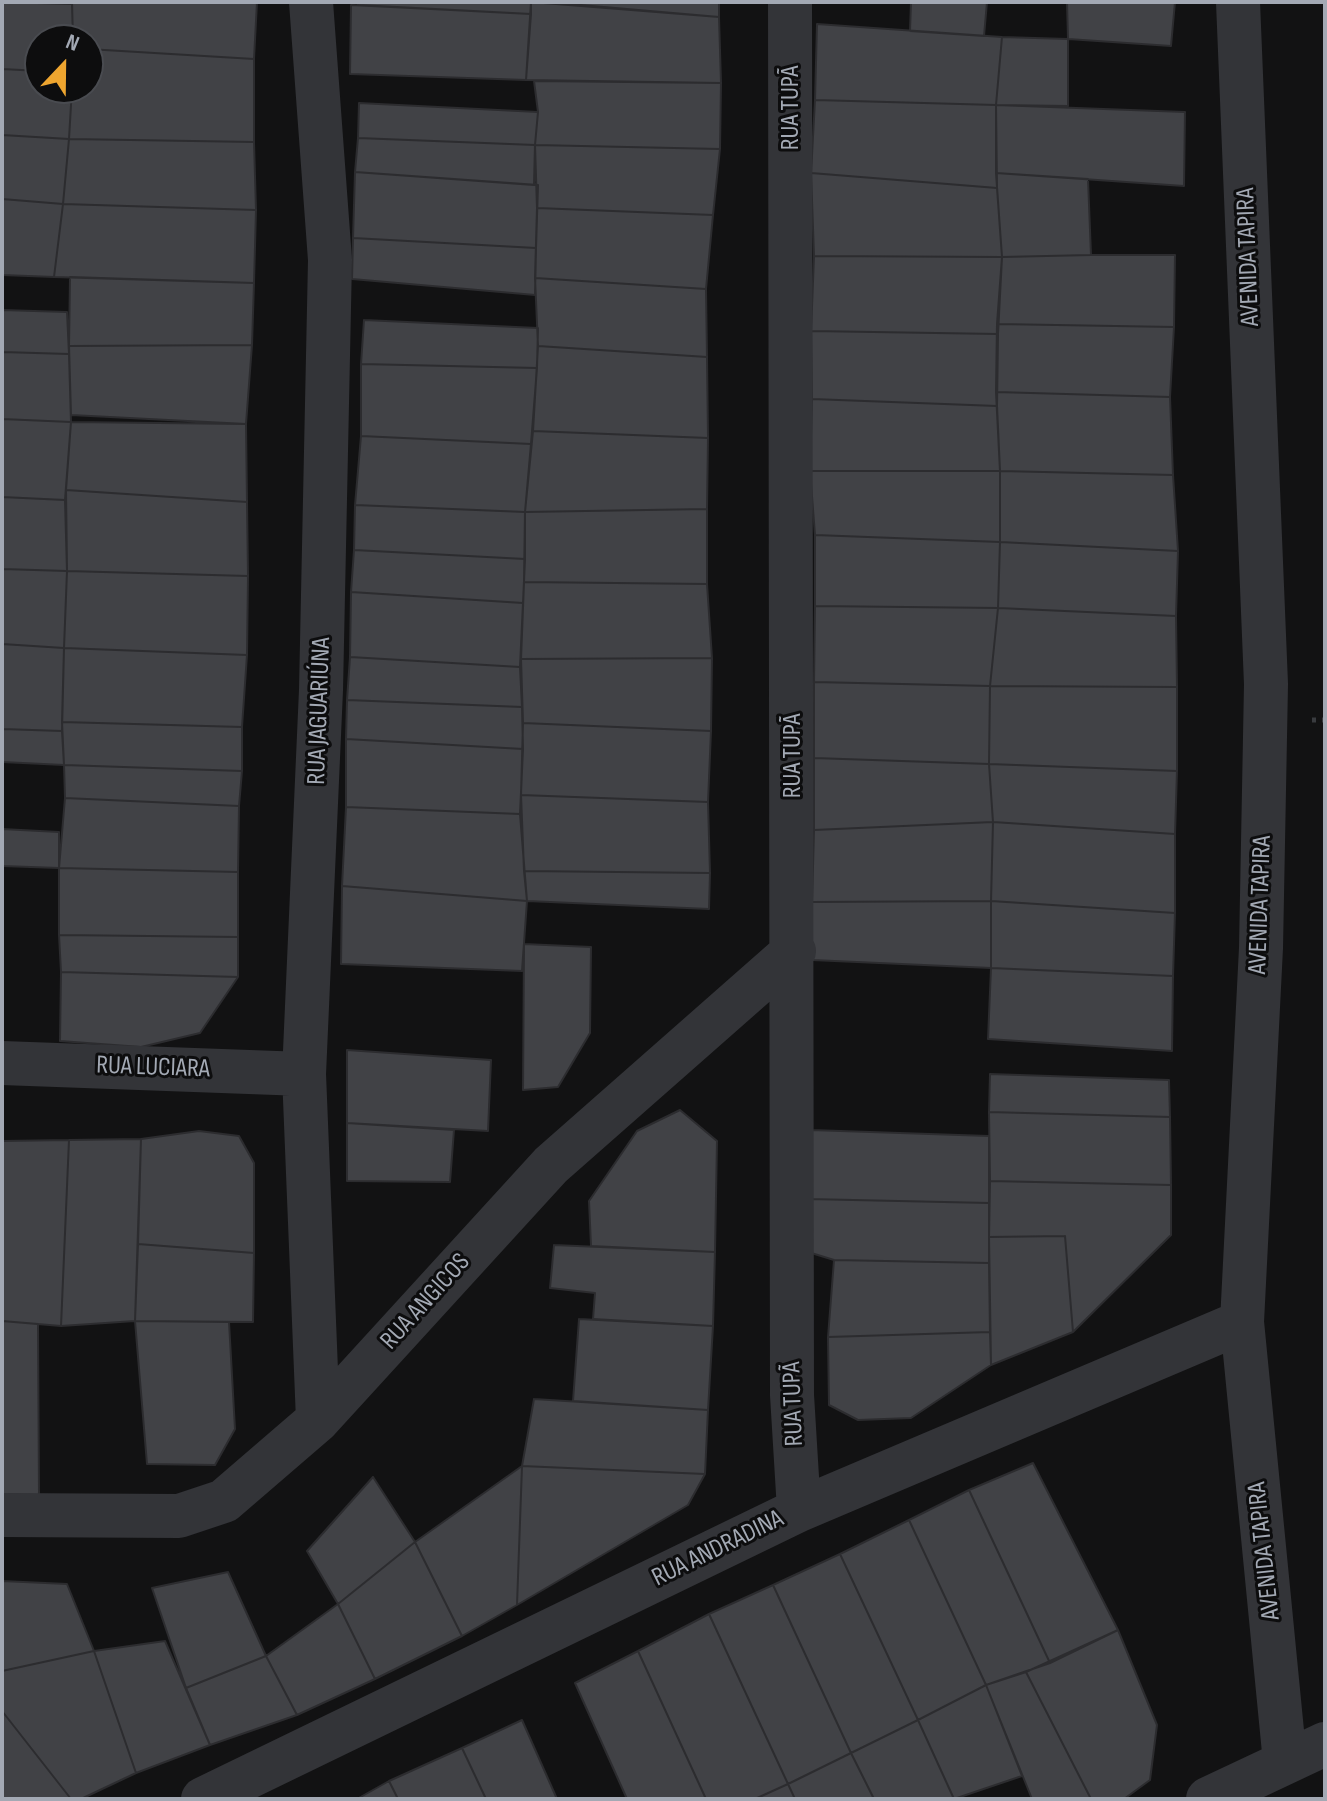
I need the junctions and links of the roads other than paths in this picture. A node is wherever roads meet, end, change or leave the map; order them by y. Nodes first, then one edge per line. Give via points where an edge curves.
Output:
1 (311, 2) edge
2 (790, 2) edge
3 (1238, 2) edge
4 (794, 951) junction
5 (2, 1063) edge
6 (304, 1074) junction
7 (1242, 1322) junction
8 (318, 1420) junction
9 (799, 1510) junction
10 (2, 1515) edge
11 (1325, 1744) edge
12 (1285, 1762) junction
13 (203, 1799) edge
14 (1208, 1799) edge

1 - 6 street, RUA JAGUARIÚNA via 330,260 321,690
2 - 4 street, RUA TUPÃ
3 - 7 street, AVENIDA TAPIRA via 1266,684 1261,948
4 - 8 street, RUA ANGICOS via 551,1165
4 - 9 street, RUA TUPÃ via 792,1395
5 - 6 street, RUA LUCIARA
6 - 8 street, RUA JAGUARIÚNA
7 - 9 street, RUA ANDRADINA
7 - 12 street, AVENIDA TAPIRA
8 - 10 street, RUA ANGICOS via 224,1501 179,1516
9 - 13 street, RUA ANDRADINA
11 - 12 street
12 - 14 street

